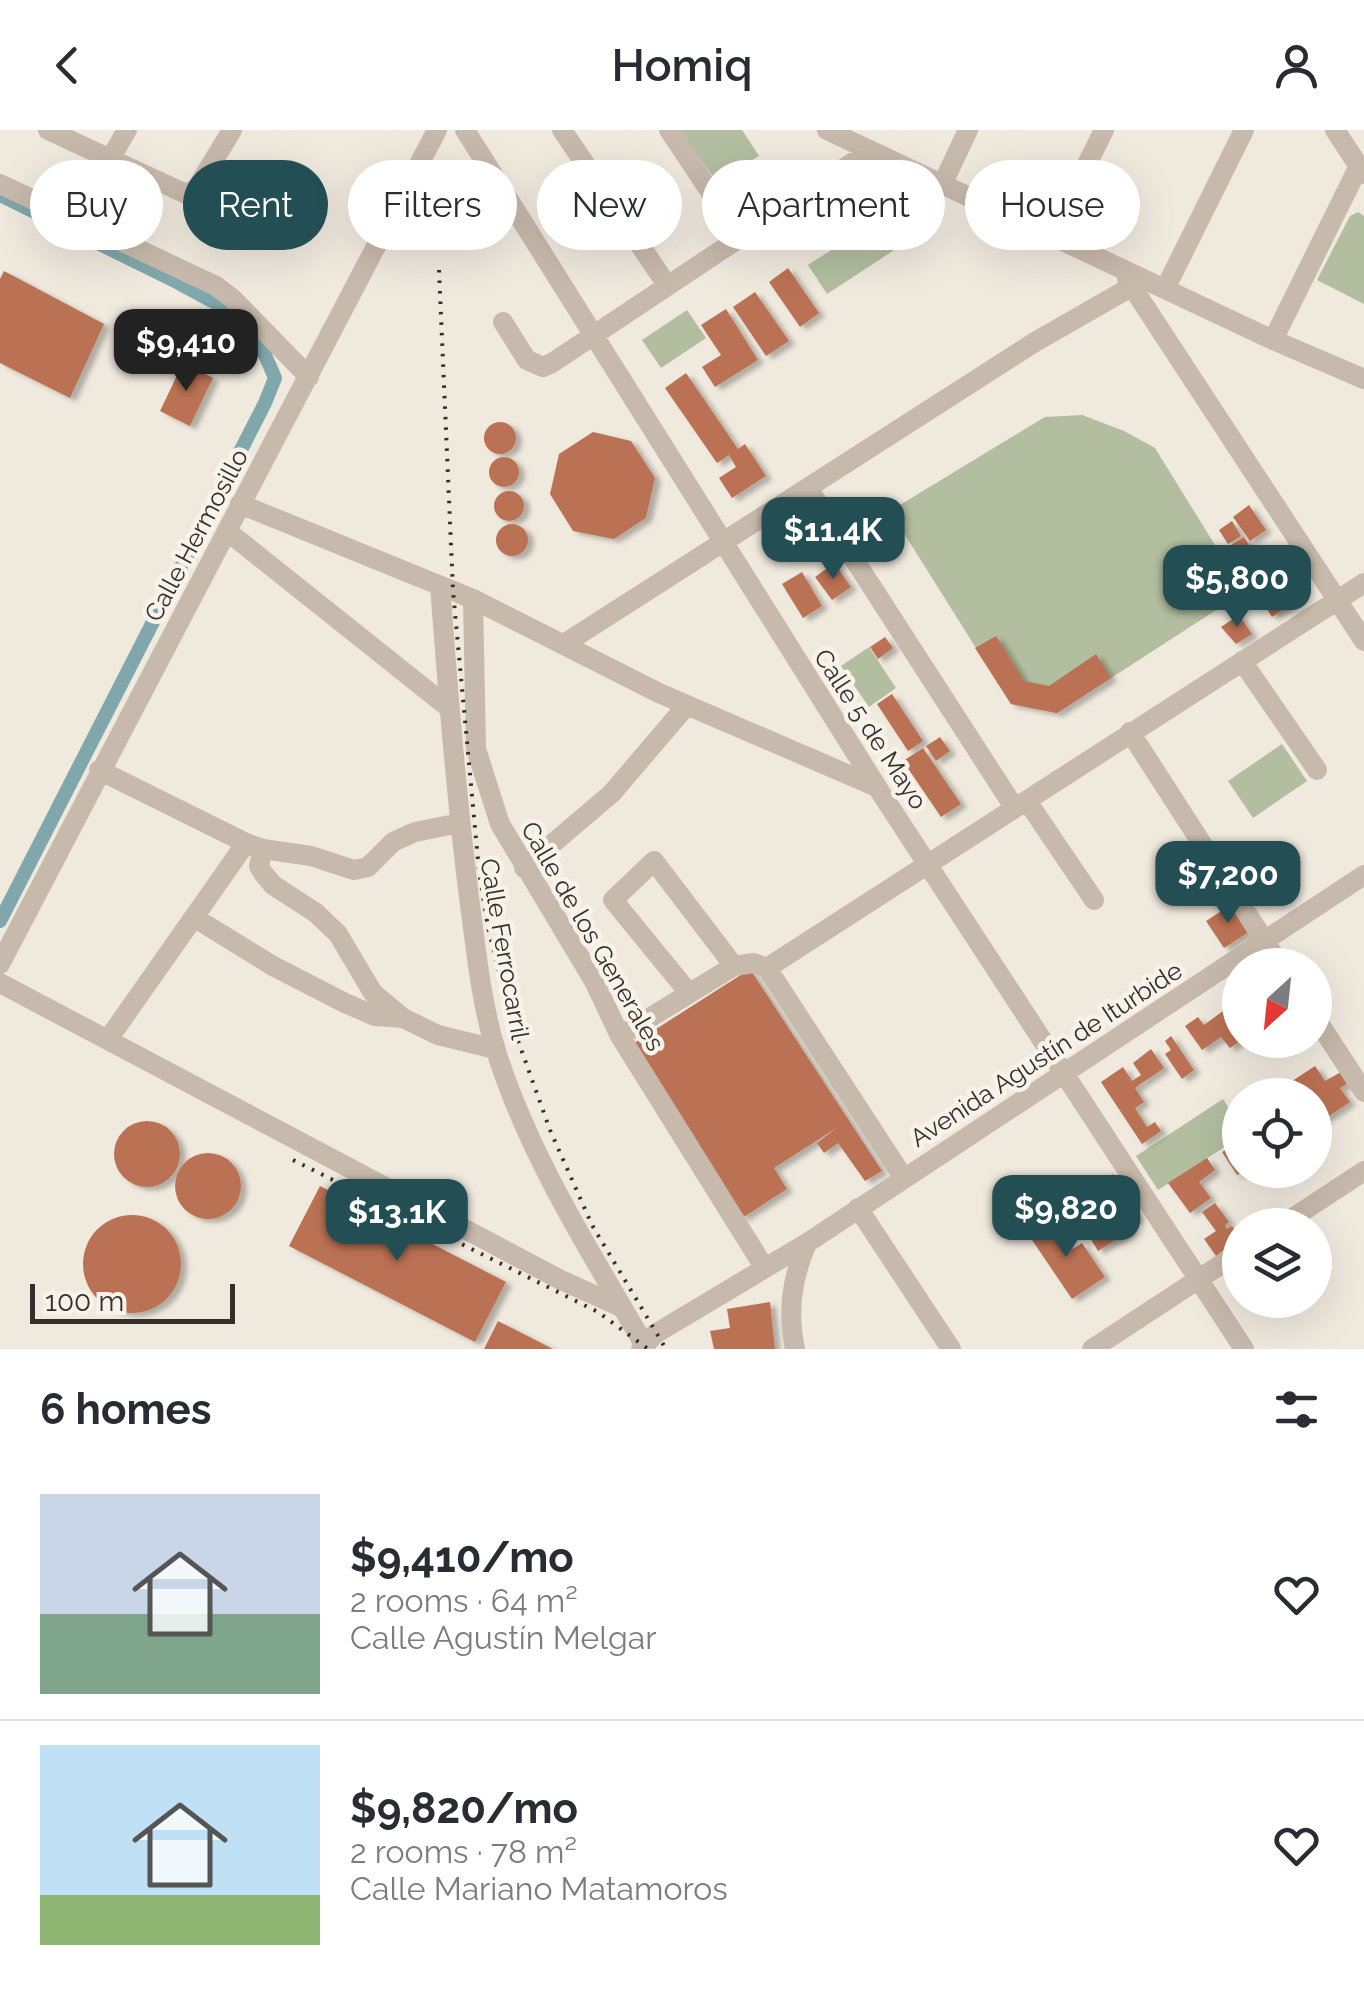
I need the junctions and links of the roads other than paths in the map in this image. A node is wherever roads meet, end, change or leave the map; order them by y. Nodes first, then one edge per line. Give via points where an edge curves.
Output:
1 (48, 130) edge
2 (127, 130) edge
3 (232, 130) edge
4 (437, 130) edge
5 (465, 130) edge
6 (562, 130) edge
7 (669, 130) edge
8 (827, 130) edge
9 (968, 130) edge
10 (1104, 130) edge
11 (1244, 130) edge
12 (1335, 130) edge
13 (870, 151) junction
14 (110, 159) junction
15 (856, 160) edge
16 (889, 160) edge
17 (1089, 160) edge
18 (1362, 170) edge
19 (945, 179) edge
20 (702, 180) edge
21 (0, 184) edge
22 (717, 250) edge
23 (1075, 250) edge
24 (1126, 278) junction
25 (667, 285) junction
26 (1164, 290) junction
27 (503, 322) dead end
28 (594, 337) junction
29 (1273, 340) junction
30 (309, 376) junction
31 (1364, 379) edge
32 (808, 488) junction
33 (240, 504) junction
34 (227, 530) junction
35 (722, 541) junction
36 (1364, 583) edge
37 (440, 586) junction
38 (472, 599) junction
39 (1337, 600) junction
40 (1364, 641) edge
41 (564, 644) junction
42 (1242, 661) junction
43 (687, 705) junction
44 (449, 708) junction
45 (1130, 732) junction
46 (100, 770) junction
47 (1317, 770) dead end
48 (877, 787) junction
49 (1021, 804) junction
50 (460, 824) junction
51 (255, 846) junction
52 (928, 863) junction
53 (524, 868) junction
54 (1364, 875) edge
55 (1094, 900) dead end
56 (195, 918) junction
57 (1264, 940) junction
58 (1269, 948) edge
59 (0, 964) edge
60 (734, 966) junction
61 (767, 968) junction
62 (0, 982) edge
63 (690, 993) junction
64 (403, 1018) junction
65 (620, 1036) junction
66 (109, 1038) junction
67 (1332, 1044) edge
68 (496, 1049) junction
69 (1064, 1072) junction
70 (1364, 1092) edge
71 (1364, 1171) edge
72 (903, 1177) junction
73 (858, 1208) junction
74 (1308, 1208) edge
75 (807, 1243) junction
76 (596, 1261) junction
77 (1222, 1264) edge
78 (764, 1267) junction
79 (1199, 1279) junction
80 (561, 1280) junction
81 (623, 1308) junction
82 (643, 1348) edge
83 (795, 1349) edge
84 (951, 1349) edge
85 (1092, 1349) edge
86 (1244, 1349) edge

1 - 14 street
2 - 14 street
3 - 14 street via 192,192
4 - 30 street, Calle Hermosillo
5 - 28 street, Calle 5 de Mayo
6 - 25 street
7 - 20 street
8 - 13 street
9 - 19 street
10 - 17 street
11 - 26 street
12 - 18 street
13 - 15 street
13 - 16 street
18 - 29 street
21 - 30 street via 216,286
22 - 25 street
23 - 24 street
24 - 26 street
24 - 32 street
24 - 39 street
25 - 28 street
26 - 29 street
27 - 28 street via 534,365 543,367
28 - 35 street, Calle 5 de Mayo
29 - 31 street
30 - 33 street, Calle Hermosillo
32 - 35 street
32 - 49 street
33 - 34 street, Calle Hermosillo
33 - 37 street
34 - 44 street
34 - 46 street, Calle Hermosillo
35 - 41 street
35 - 48 street, Calle 5 de Mayo
36 - 39 street
37 - 38 street
37 - 44 street, Calle Ferrocarril
38 - 41 street
38 - 53 street, Calle de los Generales via 476,749 500,824
39 - 40 street
39 - 42 street
41 - 43 street
42 - 45 street
42 - 47 street
43 - 48 street
43 - 53 street via 612,794
44 - 50 street, Calle Ferrocarril
45 - 49 street
45 - 57 street
46 - 51 street
46 - 59 street, Calle Hermosillo
48 - 52 street, Calle 5 de Mayo
49 - 52 street
49 - 55 street
50 - 51 street via 415,832 354,870
50 - 68 street, Calle Ferrocarril
51 - 56 street
51 - 64 street via 263,874 338,934 373,993
52 - 61 street
52 - 69 street, Calle 5 de Mayo
53 - 65 street, Calle de los Generales via 594,980
54 - 57 street, Avenida Agustín de Iturbide
56 - 64 street via 345,1003 375,1016
56 - 66 street
57 - 58 street
57 - 69 street, Avenida Agustín de Iturbide
60 - 61 street
60 - 63 street
60 - 63 street via 654,861 612,900
61 - 72 street
62 - 66 street
63 - 65 street
64 - 68 street via 438,1035
65 - 78 street, Calle de los Generales
66 - 80 street
67 - 70 street
68 - 76 street, Calle Ferrocarril
69 - 72 street, Avenida Agustín de Iturbide
69 - 79 street, Calle 5 de Mayo
71 - 74 street
72 - 73 street, Avenida Agustín de Iturbide
73 - 75 street, Avenida Agustín de Iturbide
73 - 84 street
75 - 78 street, Avenida Agustín de Iturbide
75 - 83 street via 792,1289
76 - 80 street
76 - 81 street, Calle Ferrocarril
77 - 79 street
78 - 82 street, Avenida Agustín de Iturbide
79 - 85 street
79 - 86 street, Calle 5 de Mayo
80 - 81 street
81 - 82 street, Calle Ferrocarril

